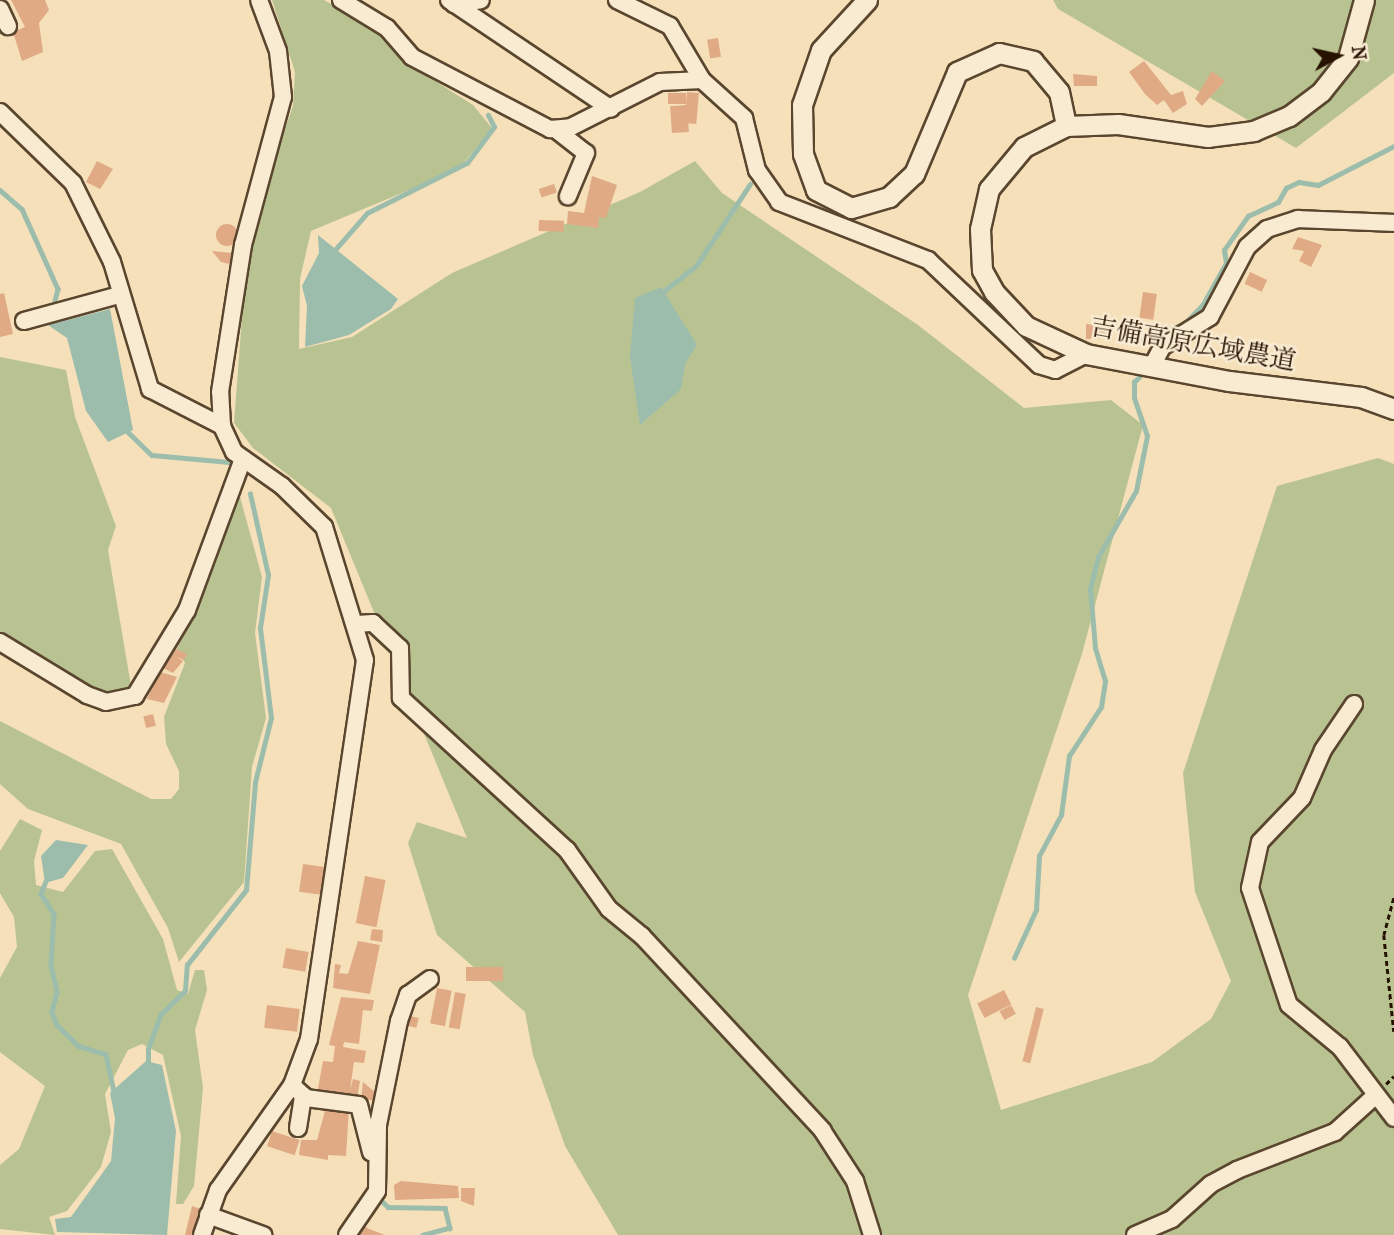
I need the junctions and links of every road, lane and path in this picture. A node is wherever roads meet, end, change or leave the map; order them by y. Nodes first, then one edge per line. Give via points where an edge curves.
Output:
1 (259, 0) edge
2 (341, 0) edge
3 (481, 0) edge
4 (617, 0) edge
5 (867, 0) edge
6 (1364, 0) edge
7 (451, 2) edge
8 (0, 9) edge
9 (8, 26) dead end
10 (702, 80) junction
11 (611, 109) junction
12 (0, 112) edge
13 (1066, 126) junction
14 (555, 129) junction
15 (568, 196) dead end
16 (1394, 223) edge
17 (119, 295) junction
18 (24, 321) dead end
19 (1086, 354) junction
20 (1151, 368) junction
21 (1394, 409) edge
22 (222, 426) junction
23 (243, 459) junction
24 (357, 624) junction
25 (0, 642) edge
26 (1354, 704) dead end
27 (1394, 898) edge
28 (430, 979) dead end
29 (1394, 1031) edge
30 (298, 1090) junction
31 (1376, 1095) junction
32 (1394, 1118) edge
33 (298, 1128) dead end
34 (375, 1167) junction
35 (208, 1215) junction
36 (202, 1235) edge
37 (263, 1235) edge
38 (347, 1235) edge
39 (872, 1235) edge
40 (1135, 1235) edge

1 - 22 street via 278,51 283,97 243,245 220,392
2 - 14 street via 387,29 412,57 533,124
3 - 7 street
4 - 10 street via 670,26
5 - 13 street via 821,50 803,105 803,155 816,190 851,208 889,197 914,174 957,72 999,53 1033,61 1059,92
6 - 13 street, 吉備高原広域農道 via 1348,58 1321,92 1289,116 1254,131 1208,137 1118,124
7 - 11 street
8 - 9 street
10 - 11 street via 660,82
10 - 19 street via 744,118 757,170 779,202 802,215 895,243 928,260 1039,365 1055,370
11 - 14 street
12 - 17 street via 73,183 112,262
13 - 19 street, 吉備高原広域農道 via 1024,147 989,189 980,229 982,270 994,292 1026,326
14 - 15 street via 586,153
16 - 20 street via 1298,219 1267,229 1247,247 1210,317 1162,347
17 - 18 street
17 - 22 street via 150,389
19 - 20 street, 吉備高原広域農道
20 - 21 street, 吉備高原広域農道 via 1335,393
22 - 23 street
23 - 24 street via 282,486 324,527
23 - 25 street via 187,610 135,696 106,702 87,695
24 - 30 street via 364,686
24 - 39 street via 373,623 400,648 401,698 567,850 609,909 642,936 822,1130 855,1181
26 - 31 street via 1323,750 1302,798 1260,842 1250,888 1289,1005 1340,1047
27 - 29 path via 1384,936
28 - 34 street via 408,995 400,1021 378,1125
30 - 33 street
30 - 34 street via 359,1105
30 - 35 street via 218,1190
31 - 32 street
31 - 40 street via 1335,1132 1237,1170 1211,1184 1172,1219
34 - 38 street via 377,1191
35 - 36 street
35 - 37 street

